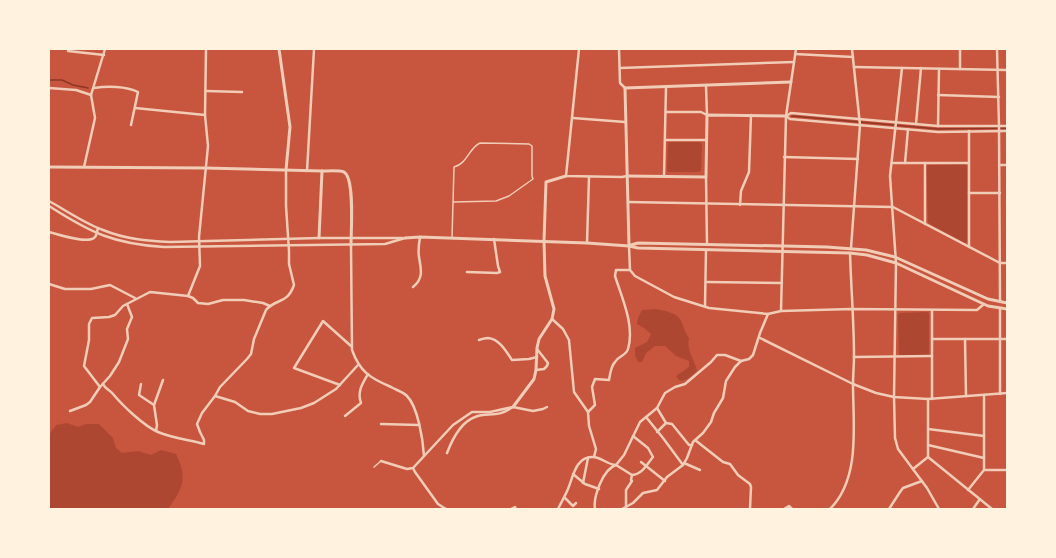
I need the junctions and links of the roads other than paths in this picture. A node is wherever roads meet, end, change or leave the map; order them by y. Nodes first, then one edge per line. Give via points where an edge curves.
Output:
1 (105, 49) edge
2 (206, 49) edge
3 (279, 49) edge
4 (314, 49) edge
5 (579, 49) edge
6 (619, 49) edge
7 (796, 49) edge
8 (852, 49) edge
9 (960, 49) edge
10 (998, 49) edge
11 (68, 51) dead end
12 (795, 54) junction
13 (104, 55) junction
14 (853, 56) junction
15 (794, 62) junction
16 (854, 67) junction
17 (620, 68) junction
18 (902, 68) junction
19 (921, 68) junction
20 (939, 69) junction
21 (960, 69) junction
22 (998, 70) junction
23 (1007, 70) edge
24 (791, 82) junction
25 (706, 86) junction
26 (666, 87) junction
27 (49, 88) edge
28 (93, 88) junction
29 (624, 88) junction
30 (206, 91) junction
31 (242, 92) dead end
32 (91, 95) junction
33 (938, 95) junction
34 (999, 97) junction
35 (135, 108) junction
36 (666, 112) junction
37 (205, 115) junction
38 (707, 115) junction
39 (751, 115) junction
40 (786, 116) junction
41 (573, 118) junction
42 (860, 119) junction
43 (625, 122) junction
44 (896, 122) junction
45 (916, 124) junction
46 (131, 125) dead end
47 (860, 125) junction
48 (938, 126) junction
49 (999, 126) junction
50 (1007, 126) edge
51 (896, 128) junction
52 (908, 129) junction
53 (969, 131) junction
54 (999, 131) junction
55 (1007, 131) edge
56 (665, 140) junction
57 (706, 140) junction
58 (784, 157) junction
59 (858, 159) junction
60 (892, 162) junction
61 (905, 163) junction
62 (925, 163) junction
63 (970, 163) junction
64 (999, 165) junction
65 (1007, 165) edge
66 (49, 167) edge
67 (84, 167) junction
68 (205, 168) junction
69 (286, 170) junction
70 (307, 171) junction
71 (322, 171) junction
72 (566, 176) junction
73 (627, 176) junction
74 (664, 176) junction
75 (589, 177) junction
76 (706, 177) junction
77 (969, 193) junction
78 (1000, 193) junction
79 (49, 201) edge
80 (453, 202) junction
81 (628, 202) junction
82 (707, 204) junction
83 (740, 205) junction
84 (784, 205) junction
85 (49, 206) edge
86 (854, 206) junction
87 (893, 207) junction
88 (925, 224) junction
89 (98, 228) junction
90 (49, 232) edge
91 (96, 234) junction
92 (420, 237) junction
93 (319, 238) junction
94 (351, 238) junction
95 (405, 238) junction
96 (452, 238) junction
97 (288, 239) junction
98 (494, 239) junction
99 (199, 241) junction
100 (544, 241) junction
101 (587, 243) junction
102 (350, 244) junction
103 (707, 244) junction
104 (289, 245) junction
105 (200, 246) junction
106 (629, 246) junction
107 (783, 246) junction
108 (969, 247) junction
109 (851, 248) junction
110 (706, 250) junction
111 (783, 250) junction
112 (850, 253) junction
113 (895, 258) junction
114 (896, 263) junction
115 (1000, 263) junction
116 (1007, 263) edge
117 (630, 270) junction
118 (467, 272) dead end
119 (706, 282) junction
120 (782, 283) junction
121 (49, 284) edge
122 (413, 287) dead end
123 (188, 296) junction
124 (135, 299) junction
125 (1000, 301) junction
126 (1007, 303) edge
127 (127, 304) junction
128 (984, 304) junction
129 (270, 306) junction
130 (705, 306) junction
131 (1000, 308) junction
132 (852, 309) junction
133 (895, 309) junction
134 (1007, 309) edge
135 (932, 310) junction
136 (781, 311) junction
137 (768, 314) junction
138 (552, 319) junction
139 (760, 338) junction
140 (932, 339) junction
141 (965, 339) junction
142 (1000, 339) junction
143 (1007, 339) edge
144 (479, 340) dead end
145 (352, 346) junction
146 (537, 348) junction
147 (932, 356) junction
148 (537, 357) junction
149 (854, 357) junction
150 (895, 357) junction
151 (741, 361) junction
152 (358, 365) junction
153 (536, 370) junction
154 (368, 374) junction
155 (162, 380) dead end
156 (103, 384) junction
157 (141, 384) dead end
158 (853, 384) junction
159 (340, 385) junction
160 (100, 386) junction
161 (1000, 394) junction
162 (1007, 394) edge
163 (984, 395) junction
164 (216, 396) junction
165 (966, 396) junction
166 (894, 398) junction
167 (928, 399) junction
168 (932, 399) junction
169 (154, 405) junction
170 (513, 407) junction
171 (547, 407) dead end
172 (657, 408) junction
173 (70, 411) dead end
174 (588, 412) junction
175 (346, 416) dead end
176 (646, 417) junction
177 (666, 423) junction
178 (381, 424) dead end
179 (419, 425) junction
180 (928, 429) junction
181 (156, 431) junction
182 (657, 432) junction
183 (633, 436) junction
184 (984, 436) junction
185 (695, 440) junction
186 (692, 445) junction
187 (928, 445) junction
188 (447, 453) dead end
189 (424, 456) junction
190 (594, 456) junction
191 (928, 457) junction
192 (588, 458) junction
193 (984, 458) junction
194 (381, 461) joint
195 (641, 462) dead end
196 (683, 464) junction
197 (616, 465) junction
198 (646, 465) junction
199 (374, 468) dead end
200 (414, 468) junction
201 (913, 469) junction
202 (700, 470) dead end
203 (984, 470) junction
204 (1007, 470) edge
205 (573, 474) junction
206 (632, 475) junction
207 (665, 481) junction
208 (922, 481) junction
209 (583, 483) junction
210 (599, 489) junction
211 (968, 490) junction
212 (564, 497) junction
213 (980, 499) junction
214 (576, 503) dead end
215 (626, 506) junction
216 (446, 509) edge
217 (511, 509) edge
218 (516, 509) edge
219 (558, 509) edge
220 (595, 509) edge
221 (622, 509) edge
222 (750, 509) edge
223 (784, 509) edge
224 (792, 509) edge
225 (830, 509) edge
226 (889, 509) edge
227 (939, 509) edge
228 (973, 509) edge
229 (992, 509) edge

1 - 13 street
2 - 30 street
3 - 69 street via 290,127
4 - 70 street
5 - 41 street
6 - 17 street
7 - 12 street
8 - 14 street
9 - 21 street
10 - 22 street
11 - 13 street
12 - 14 street
12 - 15 street
13 - 28 street
14 - 16 street
15 - 17 street
15 - 24 street
16 - 18 street
16 - 42 street
17 - 29 street via 620,82
18 - 19 street
18 - 44 street
19 - 20 street
19 - 45 street
20 - 21 street
20 - 33 street
21 - 22 street
22 - 23 street
22 - 34 street
24 - 25 street
24 - 40 street
25 - 26 street
25 - 38 street
26 - 29 street
26 - 36 street
27 - 32 street via 76,90
28 - 32 street
28 - 35 street via 131,88 138,92
29 - 43 street
30 - 31 street
30 - 37 street
32 - 67 street via 95,118
33 - 34 street
33 - 48 street
34 - 49 street
35 - 37 street
35 - 46 street
36 - 38 street via 701,112
36 - 56 street
37 - 68 street via 208,146
38 - 39 street
38 - 57 street
39 - 40 street
39 - 83 street via 749,172 741,190
40 - 42 street via 791,113
40 - 47 street via 790,119
40 - 58 street
41 - 43 street
41 - 72 street
42 - 44 street
42 - 47 street
43 - 73 street
44 - 45 street
44 - 51 street
45 - 48 street
47 - 51 street
47 - 59 street
48 - 49 street
49 - 50 street
49 - 54 street
51 - 52 street
51 - 60 street
52 - 53 street via 938,132
52 - 61 street
53 - 54 street
53 - 63 street
54 - 55 street
54 - 64 street
56 - 57 street
56 - 74 street
57 - 76 street
58 - 59 street
58 - 84 street
59 - 86 street
60 - 61 street
60 - 87 street via 890,176
61 - 62 street
62 - 63 street
62 - 88 street
63 - 77 street
64 - 65 street
64 - 78 street
66 - 67 street
67 - 68 street
68 - 69 street
68 - 99 street
69 - 70 street
69 - 97 street
70 - 71 street
71 - 93 street
71 - 94 street via 343,172 348,176 351,188
72 - 75 street
72 - 100 street via 546,182
73 - 74 street
73 - 75 street
73 - 81 street
74 - 76 street
75 - 101 street
76 - 82 street
77 - 78 street
77 - 108 street
78 - 115 street
79 - 89 street
80 - 80 lane via 454,167 478,144 532,146 533,179 509,196 496,201
80 - 96 lane
81 - 82 street
81 - 106 street
82 - 83 street
82 - 103 street
83 - 84 street
84 - 86 street
84 - 107 street
85 - 91 street
86 - 87 street
86 - 109 street
87 - 88 street
87 - 113 street
88 - 108 street
89 - 91 street
89 - 99 street via 136,240
90 - 91 street via 85,241 95,238
91 - 105 street via 141,246
92 - 95 street
92 - 96 street
92 - 122 street via 419,258 422,273 420,280
93 - 94 street
93 - 97 street
94 - 95 street
94 - 102 street
95 - 102 street via 385,244
96 - 98 street
97 - 99 street
97 - 104 street
98 - 100 street
98 - 118 street via 500,272
99 - 105 street
100 - 101 street
100 - 138 street via 545,276 554,309
101 - 106 street
102 - 104 street
102 - 145 street
103 - 106 street via 638,243
103 - 107 street
104 - 105 street
104 - 129 street via 289,264 294,285 287,298
105 - 123 street via 200,266
106 - 110 street
106 - 117 street
107 - 109 street
107 - 111 street
108 - 115 street
109 - 113 street
110 - 111 street
110 - 119 street
111 - 112 street
111 - 120 street
112 - 114 street
112 - 132 street
113 - 114 street
113 - 125 street via 988,299
114 - 128 street
114 - 133 street
115 - 116 street
115 - 125 street
117 - 130 street via 635,276 674,297
117 - 174 street via 616,270 615,276 631,328 628,350 613,363 609,380 595,379 592,387 595,404
119 - 120 street
119 - 130 street
120 - 136 street
121 - 124 street via 65,289 91,289 110,285
123 - 124 street via 150,292
123 - 129 street via 198,303 244,300
124 - 127 street
125 - 126 street
127 - 156 street via 132,317 127,329 128,339 118,362
127 - 160 street via 115,315 92,318 88,324 89,340 84,366
128 - 131 street
128 - 135 street via 977,310
129 - 164 street via 254,339 251,354 220,387
130 - 137 street
131 - 134 street
131 - 142 street
132 - 133 street
132 - 136 street
132 - 149 street
133 - 135 street
133 - 150 street
135 - 140 street
136 - 137 street
137 - 139 street
138 - 146 street via 539,339
138 - 174 street via 563,329 569,340 574,392
139 - 151 street via 753,355
139 - 158 street
140 - 141 street
140 - 147 street
141 - 142 street
141 - 165 street
142 - 143 street
142 - 161 street
144 - 148 street via 492,340 506,350 512,360
145 - 152 street
145 - 159 street via 323,321 294,368
146 - 148 street
146 - 153 street via 548,364 544,369
147 - 150 street
147 - 168 street
148 - 153 street
149 - 150 street
149 - 158 street
150 - 166 street
151 - 172 street via 717,355 685,384 665,393
151 - 185 street via 726,381 723,398 711,422
152 - 154 street
152 - 159 street
153 - 170 street via 534,379
154 - 175 street via 359,391 361,403
154 - 179 street via 408,397
155 - 169 street
156 - 160 street
156 - 181 street via 117,400
157 - 169 street via 139,395
158 - 166 street via 876,394
158 - 225 street via 854,428 851,468 838,501
159 - 164 street via 314,403 272,414 248,411 235,402
160 - 173 street via 90,402
161 - 162 street
161 - 163 street
163 - 165 street
163 - 184 street
164 - 181 street via 202,413 197,424 204,444
165 - 168 street
166 - 167 street
166 - 201 street via 895,438 898,449
167 - 168 street
167 - 180 street
169 - 181 street
170 - 171 street via 532,411
170 - 188 street via 496,415 475,416 458,431
170 - 189 street via 490,412 472,412 453,425
172 - 176 street
172 - 177 street
174 - 190 street via 596,449
176 - 182 street
176 - 183 street via 640,422
177 - 182 street
177 - 186 street via 672,424 689,445
178 - 179 street
179 - 189 street
180 - 184 street
180 - 187 street
182 - 196 street
183 - 197 street
183 - 198 street via 653,456
184 - 193 street
185 - 186 street
185 - 222 street via 723,462 730,464 750,484
186 - 196 street
187 - 191 street
187 - 193 street
189 - 200 street
190 - 192 street
190 - 197 street
191 - 201 street
191 - 211 street
192 - 205 street via 580,462
192 - 209 street
193 - 203 street
194 - 199 lane
194 - 200 street
195 - 198 street
196 - 202 street
196 - 207 street
197 - 206 street
197 - 210 street via 602,478
198 - 206 street via 640,473
198 - 207 street
200 - 216 street via 438,504
201 - 208 street
203 - 204 street
203 - 211 street
205 - 209 street
205 - 212 street
206 - 215 street via 632,481 626,489
207 - 215 street via 657,490 644,493
208 - 226 street via 903,488
208 - 227 street
209 - 210 street
210 - 220 street
211 - 213 street
212 - 214 street via 573,506
212 - 219 street
213 - 228 street
213 - 229 street
215 - 221 street
217 - 218 street
223 - 224 street via 789,506

